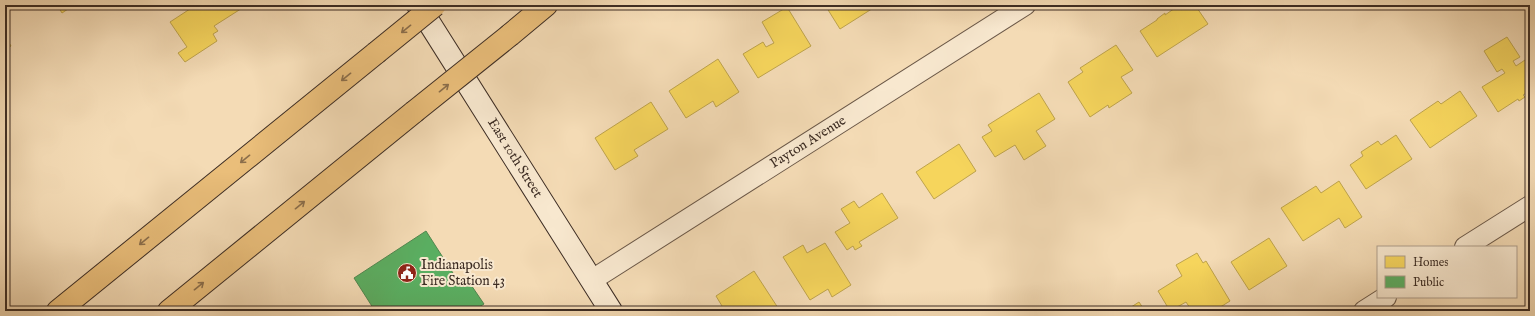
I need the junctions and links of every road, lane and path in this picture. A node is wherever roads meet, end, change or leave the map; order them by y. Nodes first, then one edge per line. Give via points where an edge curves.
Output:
1 (418, 5) edge
2 (435, 5) edge
3 (546, 5) edge
4 (1024, 5) edge
5 (1530, 206) edge
6 (1467, 246) edge
7 (592, 280) junction
8 (1384, 298) edge
9 (58, 311) edge
10 (168, 311) edge
11 (611, 311) edge
12 (1364, 311) edge

1 - 7 main road, East 10th Street
2 -> 9 highway, bridge
10 -> 3 highway, bridge
4 - 7 street, Payton Avenue
5 - 6 street
7 - 11 main road, East 10th Street
8 - 12 street

